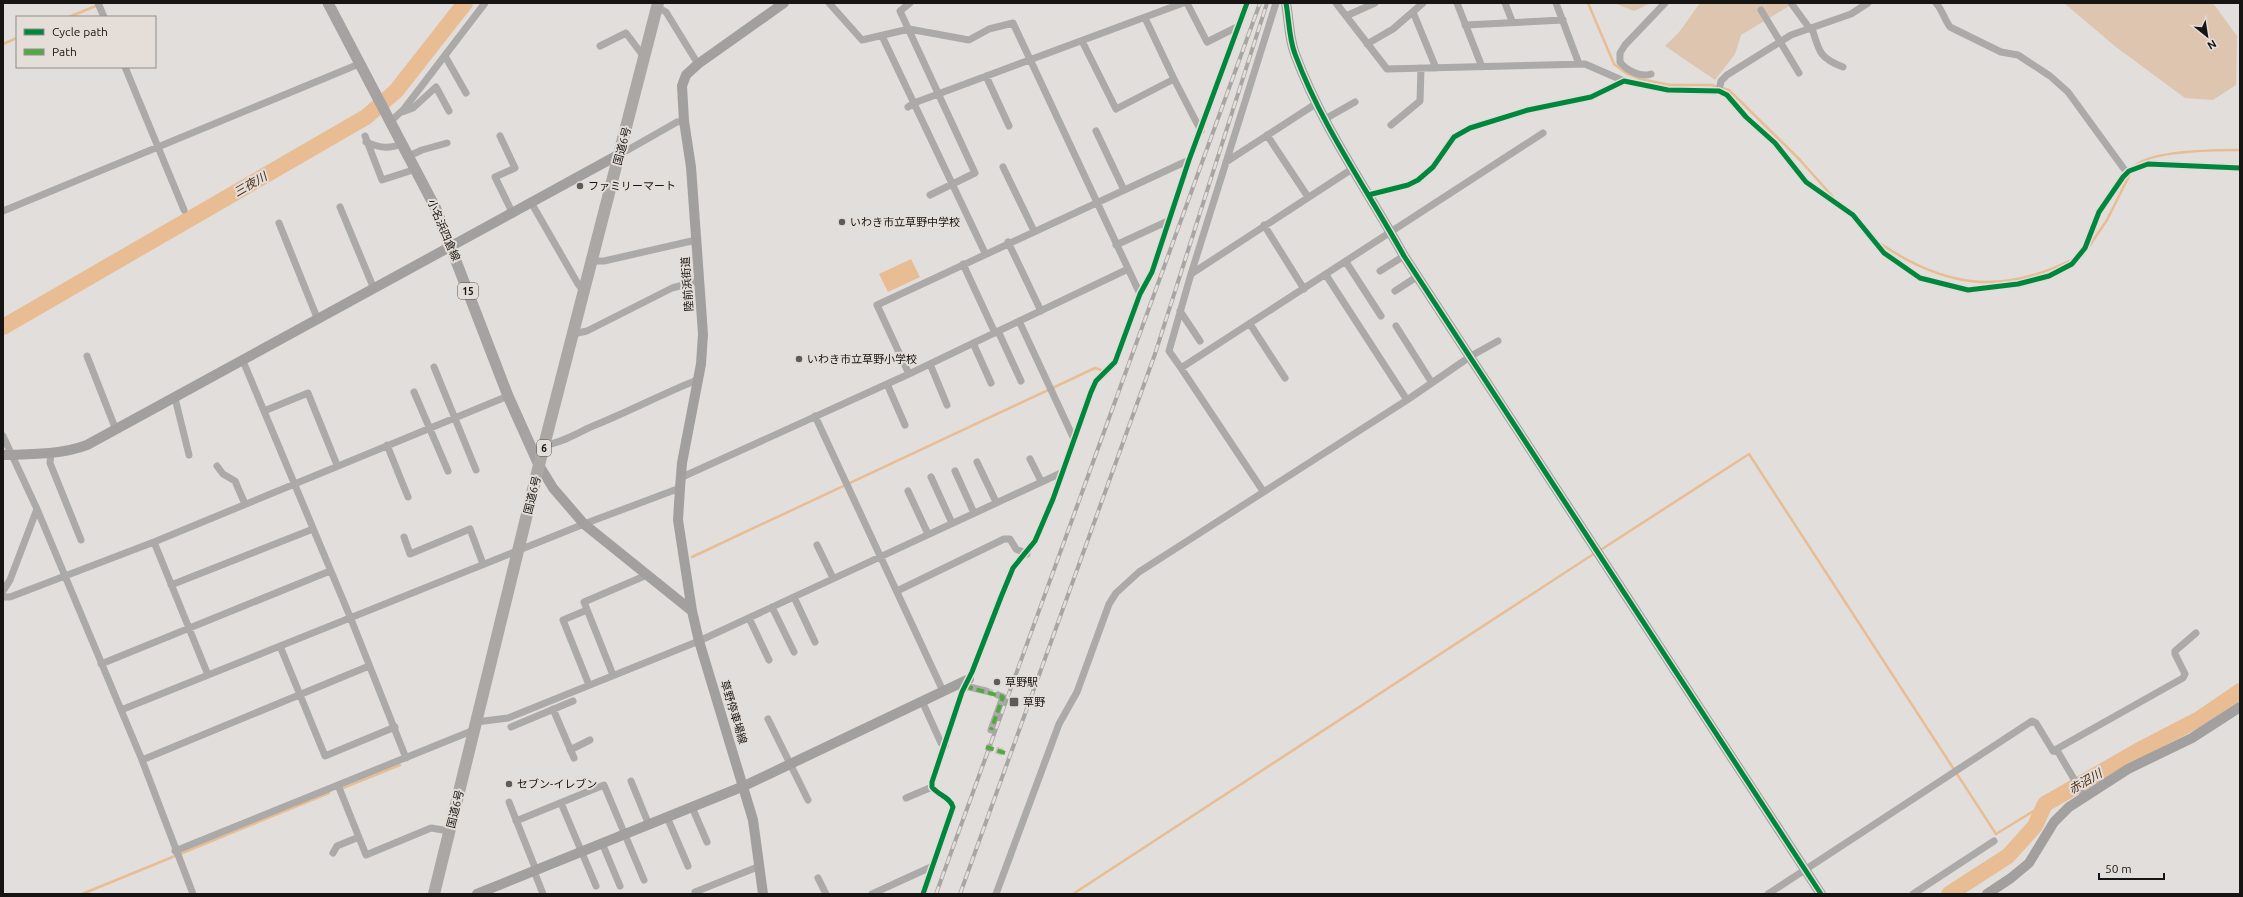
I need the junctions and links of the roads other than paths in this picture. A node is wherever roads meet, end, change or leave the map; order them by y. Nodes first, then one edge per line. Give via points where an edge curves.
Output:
1 (98, 3) edge
2 (328, 3) edge
3 (485, 3) edge
4 (784, 3) edge
5 (829, 3) edge
6 (910, 3) edge
7 (1183, 3) edge
8 (1186, 3) edge
9 (1247, 3) edge
10 (1276, 3) edge
11 (1286, 3) edge
12 (1336, 3) edge
13 (1375, 3) edge
14 (1423, 3) edge
15 (1457, 3) edge
16 (1505, 3) edge
17 (1556, 3) edge
18 (1664, 3) edge
19 (1791, 3) edge
20 (1868, 3) edge
21 (1936, 3) edge
22 (658, 5) edge
23 (771, 7) edge
24 (1761, 10) dead end
25 (1413, 12) junction
26 (104, 16) edge
27 (1346, 16) junction
28 (1145, 18) junction
29 (1563, 20) junction
30 (1512, 21) junction
31 (1465, 25) junction
32 (1239, 26) junction
33 (1811, 28) junction
34 (909, 29) junction
35 (882, 36) junction
36 (1082, 41) junction
37 (1780, 42) junction
38 (1367, 44) junction
39 (600, 46) dead end
40 (445, 56) junction
41 (645, 57) junction
42 (1029, 59) junction
43 (359, 64) junction
44 (698, 64) junction
45 (1579, 64) junction
46 (1622, 64) junction
47 (1482, 67) junction
48 (1843, 67) dead end
49 (124, 68) edge
50 (1421, 68) junction
51 (1436, 68) junction
52 (1799, 73) dead end
53 (1651, 74) dead end
54 (986, 76) junction
55 (1612, 76) junction
56 (1174, 79) junction
57 (1624, 81) junction
58 (1719, 88) junction
59 (466, 93) dead end
60 (938, 94) junction
61 (1355, 102) dead end
62 (1317, 103) junction
63 (911, 105) junction
64 (449, 111) dead end
65 (400, 113) junction
66 (1325, 119) junction
67 (390, 120) junction
68 (684, 121) junction
69 (1391, 125) dead end
70 (1009, 126) dead end
71 (1201, 130) junction
72 (1096, 131) dead end
73 (1543, 132) dead end
74 (500, 136) dead end
75 (1267, 136) junction
76 (447, 143) dead end
77 (403, 144) junction
78 (157, 147) junction
79 (618, 155) junction
80 (409, 156) junction
81 (1189, 160) junction
82 (1226, 162) junction
83 (1003, 167) dead end
84 (1352, 168) junction
85 (2240, 168) edge
86 (416, 169) junction
87 (2127, 174) junction
88 (953, 184) junction
89 (1124, 190) junction
90 (930, 195) dead end
91 (1368, 196) junction
92 (1308, 197) junction
93 (1096, 203) junction
94 (532, 204) junction
95 (340, 208) dead end
96 (184, 210) dead end
97 (3, 211) edge
98 (513, 214) junction
99 (1168, 221) junction
100 (279, 223) dead end
101 (1264, 225) junction
102 (1034, 231) junction
103 (1391, 232) junction
104 (696, 240) junction
105 (1008, 242) junction
106 (1116, 245) junction
107 (452, 247) junction
108 (985, 253) junction
109 (1404, 256) junction
110 (592, 261) junction
111 (1346, 262) junction
112 (963, 264) junction
113 (1128, 269) junction
114 (1380, 271) dead end
115 (1191, 274) junction
116 (1326, 275) junction
117 (1418, 276) junction
118 (698, 281) junction
119 (374, 289) junction
120 (1304, 289) junction
121 (1395, 291) dead end
122 (584, 292) junction
123 (1140, 294) junction
124 (1041, 311) junction
125 (1180, 312) junction
126 (1381, 316) dead end
127 (318, 320) junction
128 (1019, 321) junction
129 (1250, 324) junction
130 (1396, 326) dead end
131 (996, 332) junction
132 (573, 334) junction
133 (1200, 341) dead end
134 (1498, 341) dead end
135 (973, 343) junction
136 (87, 356) dead end
137 (1470, 356) junction
138 (243, 361) junction
139 (930, 364) junction
140 (434, 367) dead end
141 (1181, 368) junction
142 (909, 374) junction
143 (1285, 378) dead end
144 (697, 380) junction
145 (1021, 381) dead end
146 (991, 382) dead end
147 (887, 384) junction
148 (1432, 384) junction
149 (414, 392) dead end
150 (508, 396) junction
151 (175, 398) junction
152 (1407, 400) junction
153 (947, 405) dead end
154 (264, 411) junction
155 (815, 416) junction
156 (455, 417) junction
157 (905, 425) dead end
158 (429, 428) junction
159 (116, 430) junction
160 (3, 436) edge
161 (1074, 439) junction
162 (387, 445) junction
163 (545, 445) junction
164 (51, 453) junction
165 (7, 455) edge
166 (189, 455) dead end
167 (1030, 459) dead end
168 (977, 462) dead end
169 (337, 465) junction
170 (539, 465) junction
171 (217, 466) dead end
172 (476, 470) dead end
173 (448, 471) dead end
174 (955, 471) dead end
175 (1062, 473) junction
176 (931, 477) dead end
177 (1041, 481) junction
178 (680, 483) junction
179 (293, 484) junction
180 (908, 491) dead end
181 (1263, 492) junction
182 (408, 497) dead end
183 (996, 502) junction
184 (245, 504) junction
185 (37, 509) junction
186 (974, 512) junction
187 (952, 523) junction
188 (584, 524) junction
189 (313, 529) junction
190 (928, 534) junction
191 (404, 537) dead end
192 (81, 540) dead end
193 (154, 542) junction
194 (817, 545) dead end
195 (518, 552) junction
196 (1027, 554) junction
197 (881, 556) junction
198 (483, 564) junction
199 (330, 571) junction
200 (647, 575) junction
201 (64, 576) junction
202 (833, 578) junction
203 (172, 585) junction
204 (897, 591) junction
205 (3, 592) edge
206 (794, 596) junction
207 (3, 597) edge
208 (772, 607) junction
209 (587, 610) junction
210 (692, 611) junction
211 (749, 618) junction
212 (351, 619) junction
213 (189, 628) junction
214 (2196, 633) dead end
215 (699, 641) junction
216 (815, 642) dead end
217 (280, 646) junction
218 (794, 652) dead end
219 (769, 660) dead end
220 (101, 664) junction
221 (369, 666) junction
222 (208, 675) junction
223 (613, 675) junction
224 (967, 682) junction
225 (589, 685) junction
226 (943, 691) junction
227 (986, 691) tunnel mouth
228 (300, 694) junction
229 (998, 695) dead end
230 (573, 701) dead end
231 (922, 701) junction
232 (548, 702) junction
233 (2240, 706) edge
234 (120, 710) junction
235 (552, 710) junction
236 (768, 719) dead end
237 (475, 726) junction
238 (511, 727) dead end
239 (394, 728) junction
240 (991, 730) dead end
241 (590, 740) dead end
242 (945, 746) junction
243 (570, 750) junction
244 (2053, 751) junction
245 (406, 758) junction
246 (574, 758) dead end
247 (142, 760) junction
248 (790, 764) junction
249 (631, 781) dead end
250 (338, 785) junction
251 (744, 786) junction
252 (932, 787) junction
253 (2080, 789) junction
254 (906, 798) dead end
255 (808, 800) dead end
256 (509, 802) dead end
257 (561, 803) junction
258 (692, 807) junction
259 (667, 817) junction
260 (516, 821) junction
261 (649, 825) junction
262 (449, 831) junction
263 (625, 834) junction
264 (359, 837) junction
265 (707, 842) dead end
266 (1994, 842) dead end
267 (602, 843) junction
268 (580, 852) junction
269 (333, 853) dead end
270 (177, 854) junction
271 (688, 866) dead end
272 (760, 866) junction
273 (933, 866) junction
274 (1805, 870) junction
275 (535, 871) junction
276 (818, 878) dead end
277 (644, 880) dead end
278 (596, 886) dead end
279 (620, 886) dead end
280 (695, 892) dead end
281 (761, 893) edge
282 (193, 894) edge
283 (434, 894) edge
284 (477, 894) edge
285 (543, 894) edge
286 (826, 894) edge
287 (872, 894) edge
288 (922, 894) edge
289 (996, 894) edge
290 (1768, 894) edge
291 (1821, 894) edge
292 (1913, 894) edge
293 (1987, 894) edge

1 - 26 street
2 - 43 main road, 小名浜四倉線 / 15
3 - 40 street
4 - 23 street, 陸前浜街道
5 - 35 street via 862,40
6 - 34 street via 900,11
7 - 28 street
8 - 32 street via 1207,42
9 - 32 street
10 - 82 street
11 - 62 street via 1295,53
12 - 27 street
13 - 27 street
14 - 25 street
15 - 31 street
16 - 30 street
17 - 29 street
18 - 46 street via 1625,45 1620,53
19 - 33 street
20 - 33 street via 1851,14
21 - 87 street via 1950,27 2002,52 2022,57 2062,86
22 - 41 highway, 国道6号 / 6
22 - 44 street via 666,12
23 - 44 street, 陸前浜街道
24 - 37 street
25 - 38 street via 1393,29
25 - 51 street
27 - 38 street
28 - 36 street
28 - 56 street
29 - 30 street
29 - 45 street
30 - 31 street
31 - 47 street
32 - 71 street
33 - 37 street
33 - 48 street via 1825,58 1832,64
34 - 35 street
34 - 42 street via 970,40 989,29 1013,23
34 - 60 street
35 - 63 street
36 - 42 street
36 - 56 street via 1116,109
37 - 52 street
37 - 58 street via 1727,75 1721,80
38 - 50 street via 1387,69
39 - 41 street via 626,33
40 - 59 street
40 - 65 street
41 - 79 highway, 国道6号 / 6
42 - 54 street
42 - 93 street
43 - 67 main road, 小名浜四倉線 / 15
43 - 78 street
44 - 68 street, 陸前浜街道 via 686,75 682,86
45 - 47 street
45 - 55 street via 1585,64
46 - 53 street via 1634,72 1647,76
46 - 55 street
47 - 51 street
49 - 78 street
50 - 51 street
50 - 69 street via 1420,101
54 - 60 street
54 - 70 street
55 - 57 street
56 - 71 street
57 - 58 street via 1668,90
57 - 91 street via 1591,98 1528,110 1470,128 1454,137 1433,167 1418,180
58 - 87 street via 1775,143 1806,182 1854,215 1884,253 1920,278 1955,288 1968,290 2018,284 2049,276 2072,264 2085,248 2099,212
60 - 63 street
60 - 88 street via 975,173
61 - 66 street
62 - 66 street
62 - 75 street
63 - 88 street
64 - 65 street via 436,87 413,108
65 - 67 street
66 - 84 street
67 - 77 main road, 小名浜四倉線 / 15
68 - 79 street via 677,122
68 - 104 street, 陸前浜街道 via 691,167
71 - 81 street
72 - 89 street
73 - 103 street
74 - 98 street via 515,168 495,178
75 - 82 street
75 - 92 street
76 - 80 street
77 - 80 main road, 小名浜四倉線 / 15
77 - 86 street via 380,148 366,139 382,180
78 - 96 street
78 - 97 street
79 - 94 street
79 - 110 highway, 国道6号 / 6
80 - 86 main road, 小名浜四倉線 / 15
81 - 89 street
81 - 99 street
82 - 115 street
83 - 102 street
84 - 91 street
84 - 92 street
85 - 87 street via 2148,164 2138,166
86 - 107 main road, 小名浜四倉線 / 15
88 - 90 street
88 - 108 street
89 - 93 street
91 - 103 street
92 - 101 street
93 - 102 street
93 - 106 street
94 - 98 street
94 - 122 street
95 - 119 street
98 - 107 street
99 - 106 street
99 - 123 street via 1152,272
100 - 127 street
101 - 115 street
101 - 120 street
102 - 105 street
103 - 109 street
103 - 111 street
104 - 110 street via 604,261
104 - 118 street, 陸前浜街道
105 - 108 street
105 - 124 street
106 - 113 street
107 - 119 street
107 - 150 main road, 小名浜四倉線 / 15
108 - 112 street
109 - 114 street
109 - 117 street
110 - 122 highway, 国道6号 / 6
111 - 116 street
111 - 126 street
112 - 131 street
112 - 142 street via 877,305
113 - 123 street
113 - 124 street
115 - 125 street
116 - 120 street
116 - 152 street
117 - 121 street
117 - 137 street
118 - 132 street via 672,288 587,331
118 - 144 street, 陸前浜街道 via 704,334
119 - 127 street
120 - 129 street
122 - 132 highway, 国道6号 / 6
123 - 161 street via 1115,362 1096,381
124 - 128 street
125 - 133 street
125 - 141 street via 1169,351
127 - 138 street
128 - 131 street
128 - 161 street
129 - 141 street
129 - 143 street
130 - 148 street
131 - 135 street
131 - 145 street
132 - 163 highway, 国道6号 / 6
134 - 137 street
135 - 139 street
135 - 146 street
136 - 159 street
137 - 148 street
137 - 274 street
138 - 151 street
138 - 154 street
139 - 142 street
139 - 153 street
140 - 156 street
141 - 181 street
142 - 147 street
144 - 163 street via 554,444
144 - 178 street, 陸前浜街道
147 - 155 street
147 - 157 street
148 - 152 street
149 - 158 street
150 - 156 street
150 - 170 main road, 小名浜四倉線 / 15
151 - 159 street
151 - 166 street
152 - 181 street
154 - 169 street via 308,393
154 - 179 street
155 - 178 street
155 - 197 street
156 - 158 street
156 - 172 street
158 - 162 street
158 - 173 street
159 - 164 street via 74,450
160 - 165 street
161 - 175 street
162 - 169 street
162 - 182 street
163 - 170 highway, 国道6号 / 6
164 - 165 street
164 - 192 street via 50,463
165 - 185 street
167 - 177 street
168 - 183 street
169 - 179 street
170 - 188 street via 553,488
170 - 195 highway, 国道6号 / 6
171 - 184 street via 223,474 235,481
174 - 186 street
175 - 177 street
175 - 196 street via 1035,541
176 - 187 street
177 - 183 street
178 - 188 street
178 - 210 street, 陸前浜街道 via 678,520
179 - 184 street
179 - 189 street
180 - 190 street
181 - 289 street via 1140,572 1116,593 1109,604 1077,692 1059,724
183 - 186 street
184 - 193 street
185 - 201 street
185 - 205 street
186 - 187 street
187 - 190 street
188 - 195 street
188 - 200 street
189 - 199 street
189 - 203 street
190 - 197 street
191 - 198 street via 410,554 470,529
193 - 201 street
193 - 203 street
194 - 202 street
195 - 198 street
195 - 237 highway, 国道6号 / 6
196 - 204 street via 1016,549 1010,539 1004,539
196 - 224 street via 1013,568
197 - 202 street
197 - 204 street
198 - 212 street
199 - 212 street
199 - 213 street
200 - 209 street via 584,602
200 - 210 street
201 - 207 street via 10,597
201 - 220 street
202 - 206 street
203 - 213 street
204 - 226 street
206 - 208 street
206 - 216 street
208 - 211 street
208 - 218 street
209 - 223 street
209 - 225 street via 563,620
210 - 215 street, 草野停車場線
211 - 215 street
211 - 219 street
212 - 217 street
212 - 221 street
213 - 220 street
213 - 222 street
214 - 244 street via 2174,654 2185,674 2183,678
215 - 223 street
215 - 251 street, 草野停車場線
217 - 222 street
217 - 228 street
220 - 234 street
221 - 228 street
221 - 239 street
222 - 234 street
223 - 225 street
224 - 226 street
224 - 227 street
224 - 242 street
225 - 232 street
226 - 231 street
228 - 239 street via 325,756
228 - 247 street
229 - 240 street via 1003,697
230 - 235 street
231 - 242 street via 941,743
231 - 248 street
232 - 235 street
232 - 237 street via 508,718
233 - 253 street via 2192,738
234 - 247 street
235 - 238 street
235 - 243 street
236 - 248 street
237 - 245 street
237 - 262 highway, 国道6号 / 6
239 - 245 street
241 - 243 street
242 - 252 street
243 - 246 street
244 - 253 street via 2058,752
244 - 274 street via 2036,723 2032,721
245 - 250 street
247 - 270 street
248 - 251 street
248 - 255 street
249 - 261 street
250 - 264 street
250 - 270 street
251 - 258 street
251 - 272 street, 草野停車場線 via 753,820
252 - 254 street
252 - 273 street via 951,801 953,807
253 - 293 street via 2025,867
256 - 260 street
257 - 260 street
257 - 263 street via 604,785
257 - 268 street
258 - 259 street
258 - 265 street
259 - 261 street
259 - 271 street
260 - 275 street
261 - 263 street
262 - 264 street via 431,828 366,855
262 - 283 highway, 国道6号 / 6
263 - 267 street
263 - 277 street
264 - 269 street via 337,846
266 - 292 street
267 - 268 street
267 - 279 street
268 - 275 street
268 - 278 street
270 - 282 street
272 - 280 street
272 - 281 street, 草野停車場線
273 - 287 street
273 - 288 street
274 - 290 street
274 - 291 street
275 - 284 street
275 - 285 street
276 - 286 street

